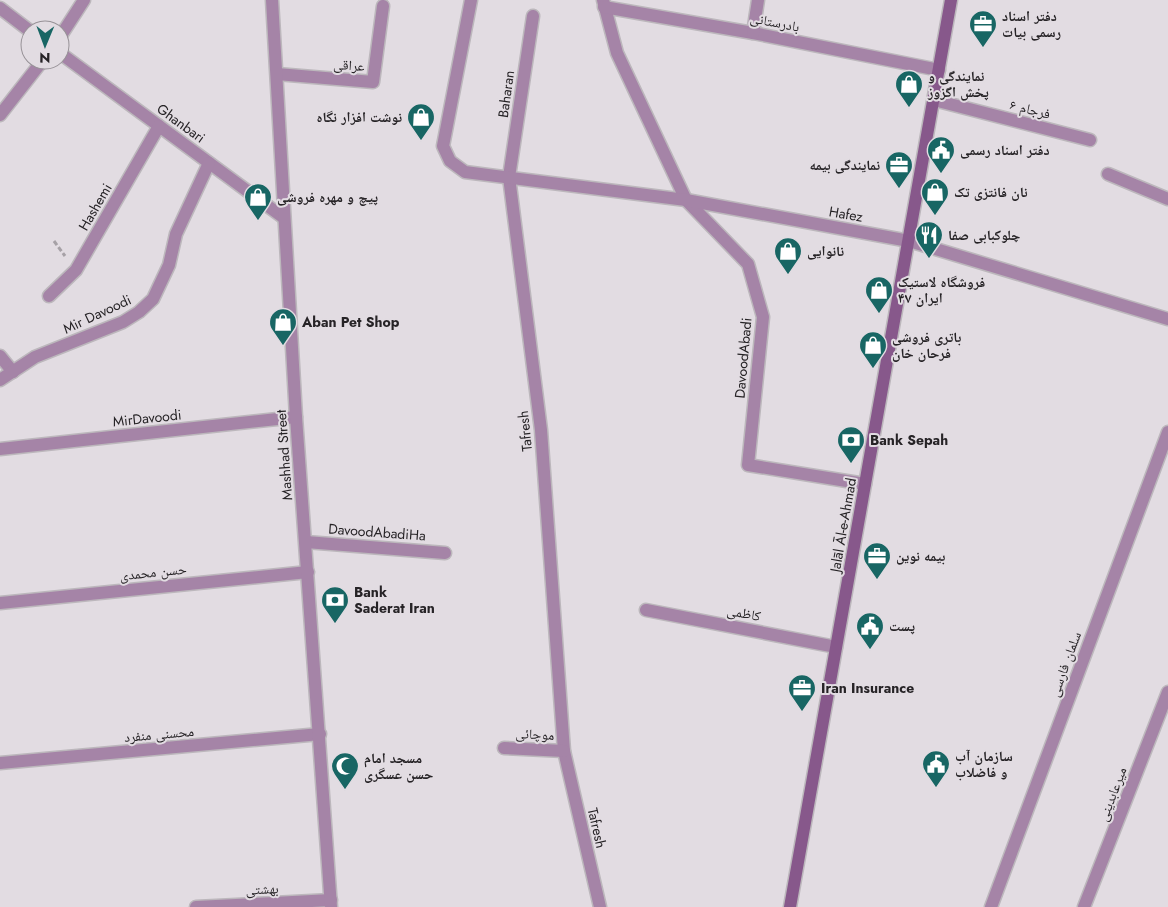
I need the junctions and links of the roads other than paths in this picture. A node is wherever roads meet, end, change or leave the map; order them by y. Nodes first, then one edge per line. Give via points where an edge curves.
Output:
1 (84, 0) edge
2 (272, 0) edge
3 (471, 0) edge
4 (758, 0) edge
5 (951, 0) edge
6 (604, 4) edge
7 (383, 6) dead end
8 (0, 8) edge
9 (533, 16) dead end
10 (70, 21) edge
11 (20, 23) edge
12 (753, 33) junction
13 (70, 60) edge
14 (35, 70) edge
15 (939, 70) junction
16 (277, 74) junction
17 (934, 100) junction
18 (0, 115) edge
19 (159, 126) junction
20 (1090, 140) dead end
21 (209, 163) junction
22 (1108, 174) dead end
23 (509, 177) junction
24 (1168, 199) edge
25 (686, 200) junction
26 (284, 218) junction
27 (908, 241) junction
28 (49, 296) dead end
29 (1168, 319) edge
30 (0, 356) edge
31 (13, 372) junction
32 (0, 380) edge
33 (296, 417) junction
34 (1168, 432) edge
35 (0, 449) edge
36 (865, 484) junction
37 (306, 542) junction
38 (445, 553) dead end
39 (308, 572) junction
40 (0, 602) edge
41 (646, 610) dead end
42 (836, 647) junction
43 (1168, 692) edge
44 (320, 734) junction
45 (504, 748) dead end
46 (564, 751) junction
47 (0, 764) edge
48 (331, 904) edge
49 (196, 907) edge
50 (600, 907) edge
51 (790, 907) edge
52 (991, 907) edge
53 (1084, 907) edge

1 - 10 street
2 - 16 street, Mashhad Street
3 - 23 street via 443,146 450,161 465,172
4 - 12 street
5 - 15 main road, Jalāl Āl-e-Ahmad
6 - 12 street, بادرستانی
6 - 25 street, DavoodAbadi via 617,53
7 - 16 street, عراقی via 374,82
8 - 11 street
9 - 23 street, Baharan
12 - 15 street, بادرستانی
13 - 19 street, Ghanbari
14 - 18 street
15 - 17 main road, Jalāl Āl-e-Ahmad
16 - 26 street, Mashhad Street
17 - 20 street, فرجام ۶
17 - 27 main road, Jalāl Āl-e-Ahmad
19 - 21 street, Ghanbari
19 - 28 street, Hashemi via 76,270
21 - 26 street, Ghanbari
21 - 31 street, Mir Davoodi via 176,234 169,265 153,299 123,322 35,357
22 - 24 street
23 - 25 street, Hafez
23 - 46 street, Tafresh via 541,430
25 - 27 street, Hafez
25 - 36 street, DavoodAbadi via 748,264 763,317 748,465
26 - 33 street, Mashhad Street
27 - 29 street, Hafez
27 - 36 main road, Jalāl Āl-e-Ahmad
30 - 31 street
31 - 32 street, Mir Davoodi
33 - 35 street, MirDavoodi
33 - 37 street, Mashhad Street
34 - 52 street, سلمان فارسی
36 - 42 main road, Jalāl Āl-e-Ahmad
37 - 38 street, DavoodAbadiHa
37 - 39 street, Mashhad Street
39 - 40 street, حسن محمدی
39 - 44 street, Mashhad Street
41 - 42 street, کاظمی
42 - 51 main road, Jalāl Āl-e-Ahmad
43 - 53 street, میرعابدینی
44 - 47 street, محسنی منفرد
44 - 48 street, Mashhad Street
45 - 46 street, موچائی
46 - 50 street, Tafresh
48 - 49 street, بهشتی

